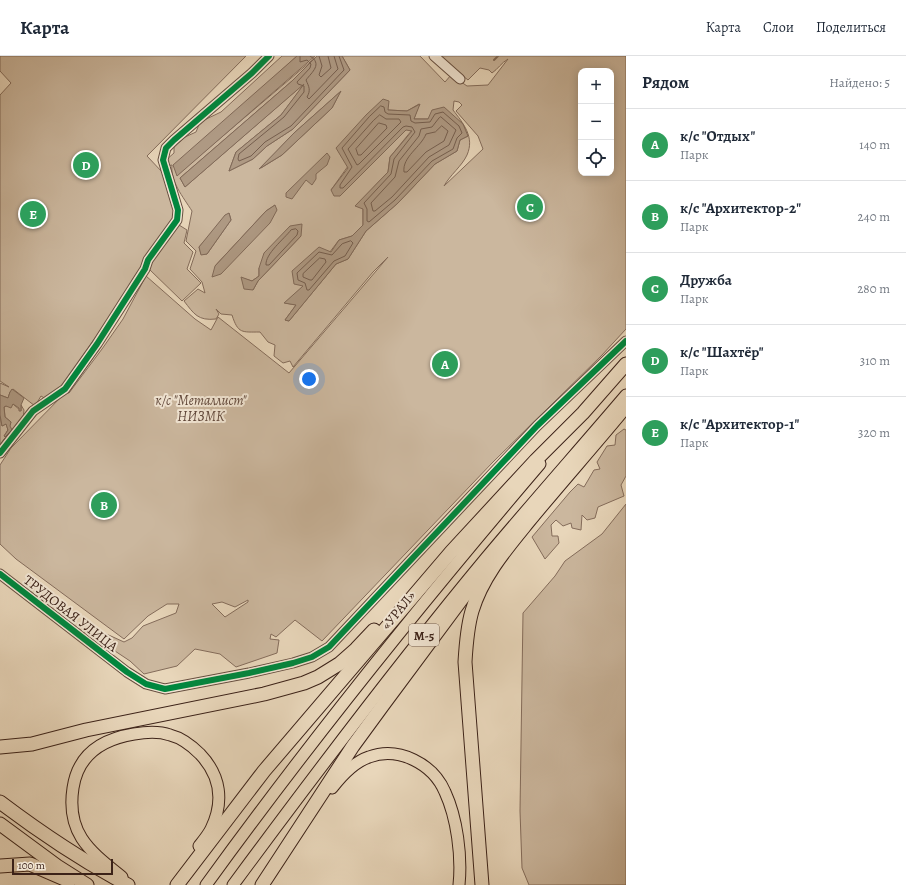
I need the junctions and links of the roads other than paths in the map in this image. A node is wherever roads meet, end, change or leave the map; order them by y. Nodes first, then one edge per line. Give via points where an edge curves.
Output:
1 (269, 56) edge
2 (434, 56) edge
3 (460, 79) dead end
4 (626, 341) edge
5 (626, 364) edge
6 (626, 395) edge
7 (626, 406) edge
8 (564, 432) junction
9 (0, 453) edge
10 (554, 490) junction
11 (452, 552) junction
12 (0, 574) edge
13 (0, 747) edge
14 (0, 802) edge
15 (0, 824) edge
16 (288, 846) junction
17 (0, 866) edge
18 (79, 885) edge
19 (87, 885) edge
20 (128, 885) edge
21 (132, 885) edge
22 (171, 885) edge
23 (177, 885) edge
24 (206, 885) edge
25 (233, 885) edge
26 (262, 885) edge
27 (459, 885) edge
28 (482, 885) edge

1 - 9 street via 166,148 163,160 178,210 177,220 148,260 145,269 97,344 65,389 33,411
2 - 3 street
4 - 12 street, ТРУДОВАЯ УЛИЦА via 537,426 329,647 312,657 249,673 165,689 146,684
5 - 8 highway, «УРАЛ» / М-5
6 - 25 main road, М-5 via 446,607 365,709
7 - 10 highway
8 - 11 highway
8 - 24 main road, «УРАЛ» / М-5 via 544,460 472,544 309,748
10 - 16 highway via 496,553 448,616 358,740
10 - 28 highway via 492,568 472,610 467,632 465,662
11 - 13 highway via 356,649 318,677 228,702 93,728 32,744
11 - 23 highway via 264,771
14 - 20 highway via 70,852
15 - 19 highway
16 - 26 highway
16 - 27 main road via 341,776 369,757 395,754 424,766 445,791 459,846
17 - 18 highway via 30,864
21 - 22 main road via 96,856 81,839 72,811 72,791 84,760 100,745 121,736 151,733 169,734 193,746 210,767 218,785 217,815 210,830

